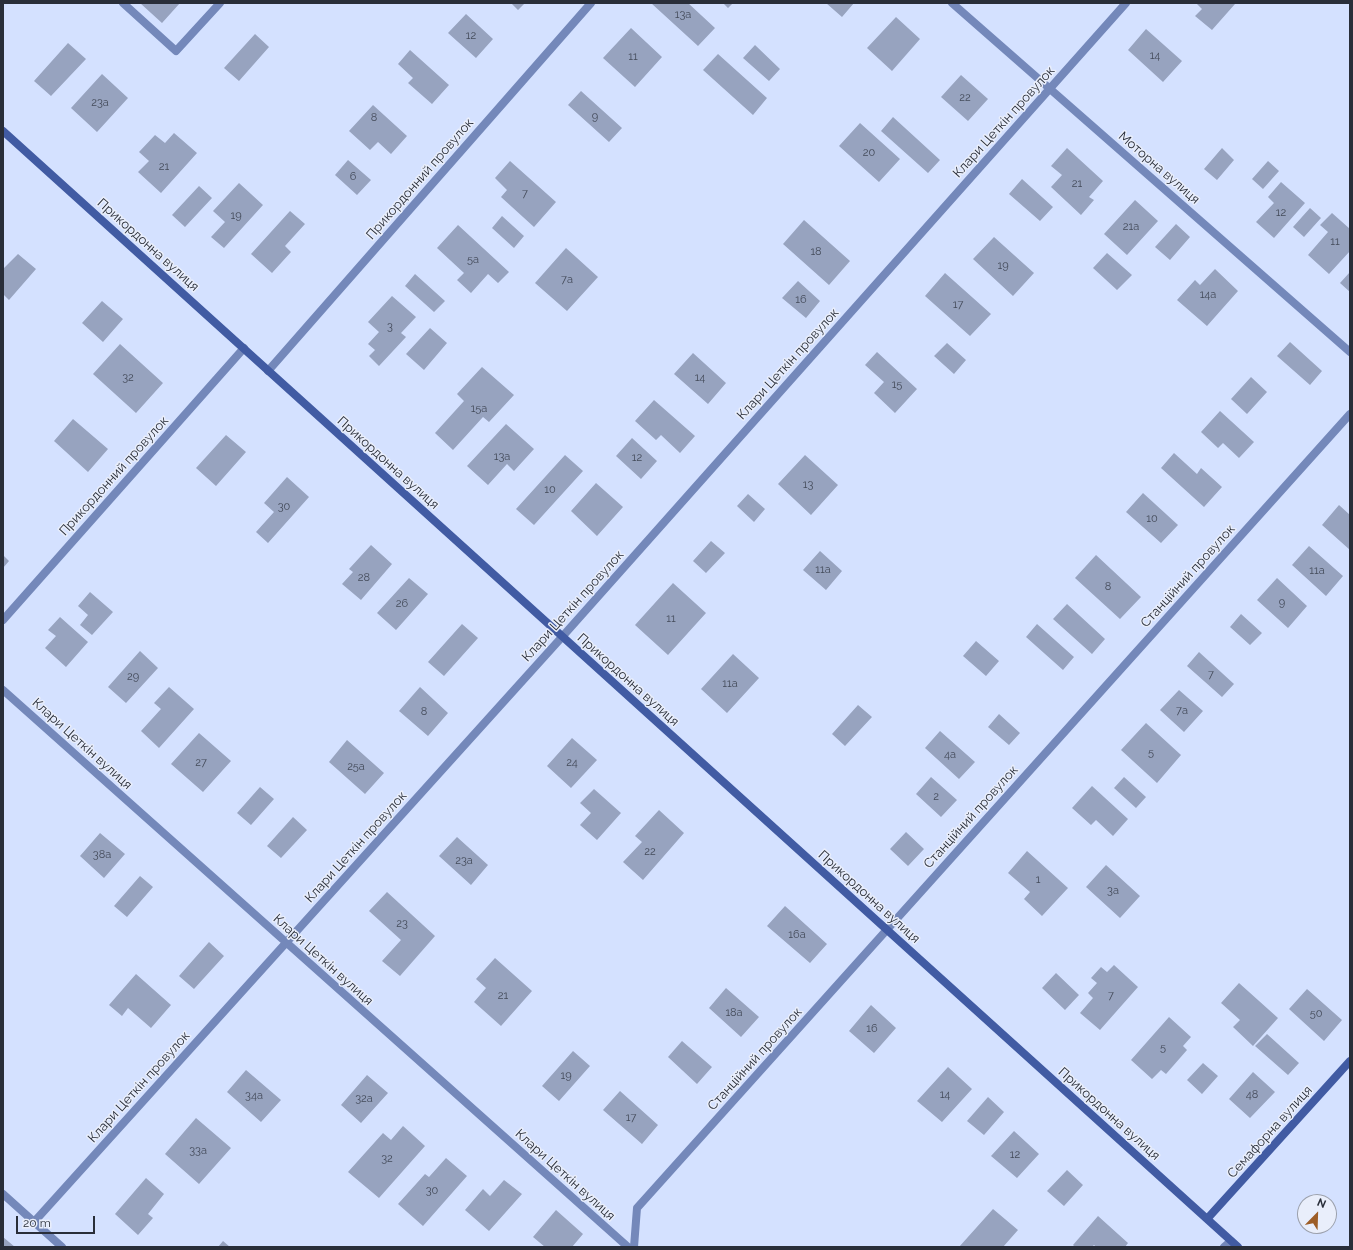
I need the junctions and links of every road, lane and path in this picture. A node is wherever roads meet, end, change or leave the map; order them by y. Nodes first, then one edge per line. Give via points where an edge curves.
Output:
1 (123, 3) edge
2 (220, 3) edge
3 (591, 3) edge
4 (952, 3) edge
5 (1126, 3) edge
6 (1049, 89) junction
7 (3, 131) edge
8 (244, 348) junction
9 (1350, 352) edge
10 (268, 371) junction
11 (1350, 414) edge
12 (3, 620) edge
13 (562, 637) junction
14 (3, 690) edge
15 (887, 930) junction
16 (286, 942) junction
17 (1350, 1061) edge
18 (3, 1194) edge
19 (1207, 1219) junction
20 (34, 1222) junction
21 (1231, 1241) junction
22 (62, 1247) edge
23 (628, 1247) edge
24 (634, 1247) edge
25 (1224, 1247) edge
26 (1238, 1247) edge

1 - 2 street via 176,51
3 - 10 street, Прикордонний провулок
4 - 6 street, Моторна вулиця
5 - 6 street, Клари Цеткін провулок
6 - 9 street, Моторна вулиця
6 - 13 street, Клари Цеткін провулок
7 - 8 street, Прикордонна вулиця
8 - 10 street, Прикордонна вулиця
8 - 12 street, Прикордонний провулок
10 - 13 street, Прикордонна вулиця
11 - 15 street, Станційний провулок
13 - 15 street, Прикордонна вулиця
13 - 16 street, Клари Цеткін провулок
14 - 16 street, Клари Цеткін вулиця
15 - 19 street, Прикордонна вулиця
15 - 24 street, Станційний провулок via 637,1208
16 - 20 street, Клари Цеткін провулок
16 - 23 street, Клари Цеткін вулиця
17 - 19 street, Семафорна вулиця
18 - 20 street
19 - 21 street, Прикордонна вулиця
20 - 22 street
21 - 25 street
21 - 26 street, Прикордонна вулиця

